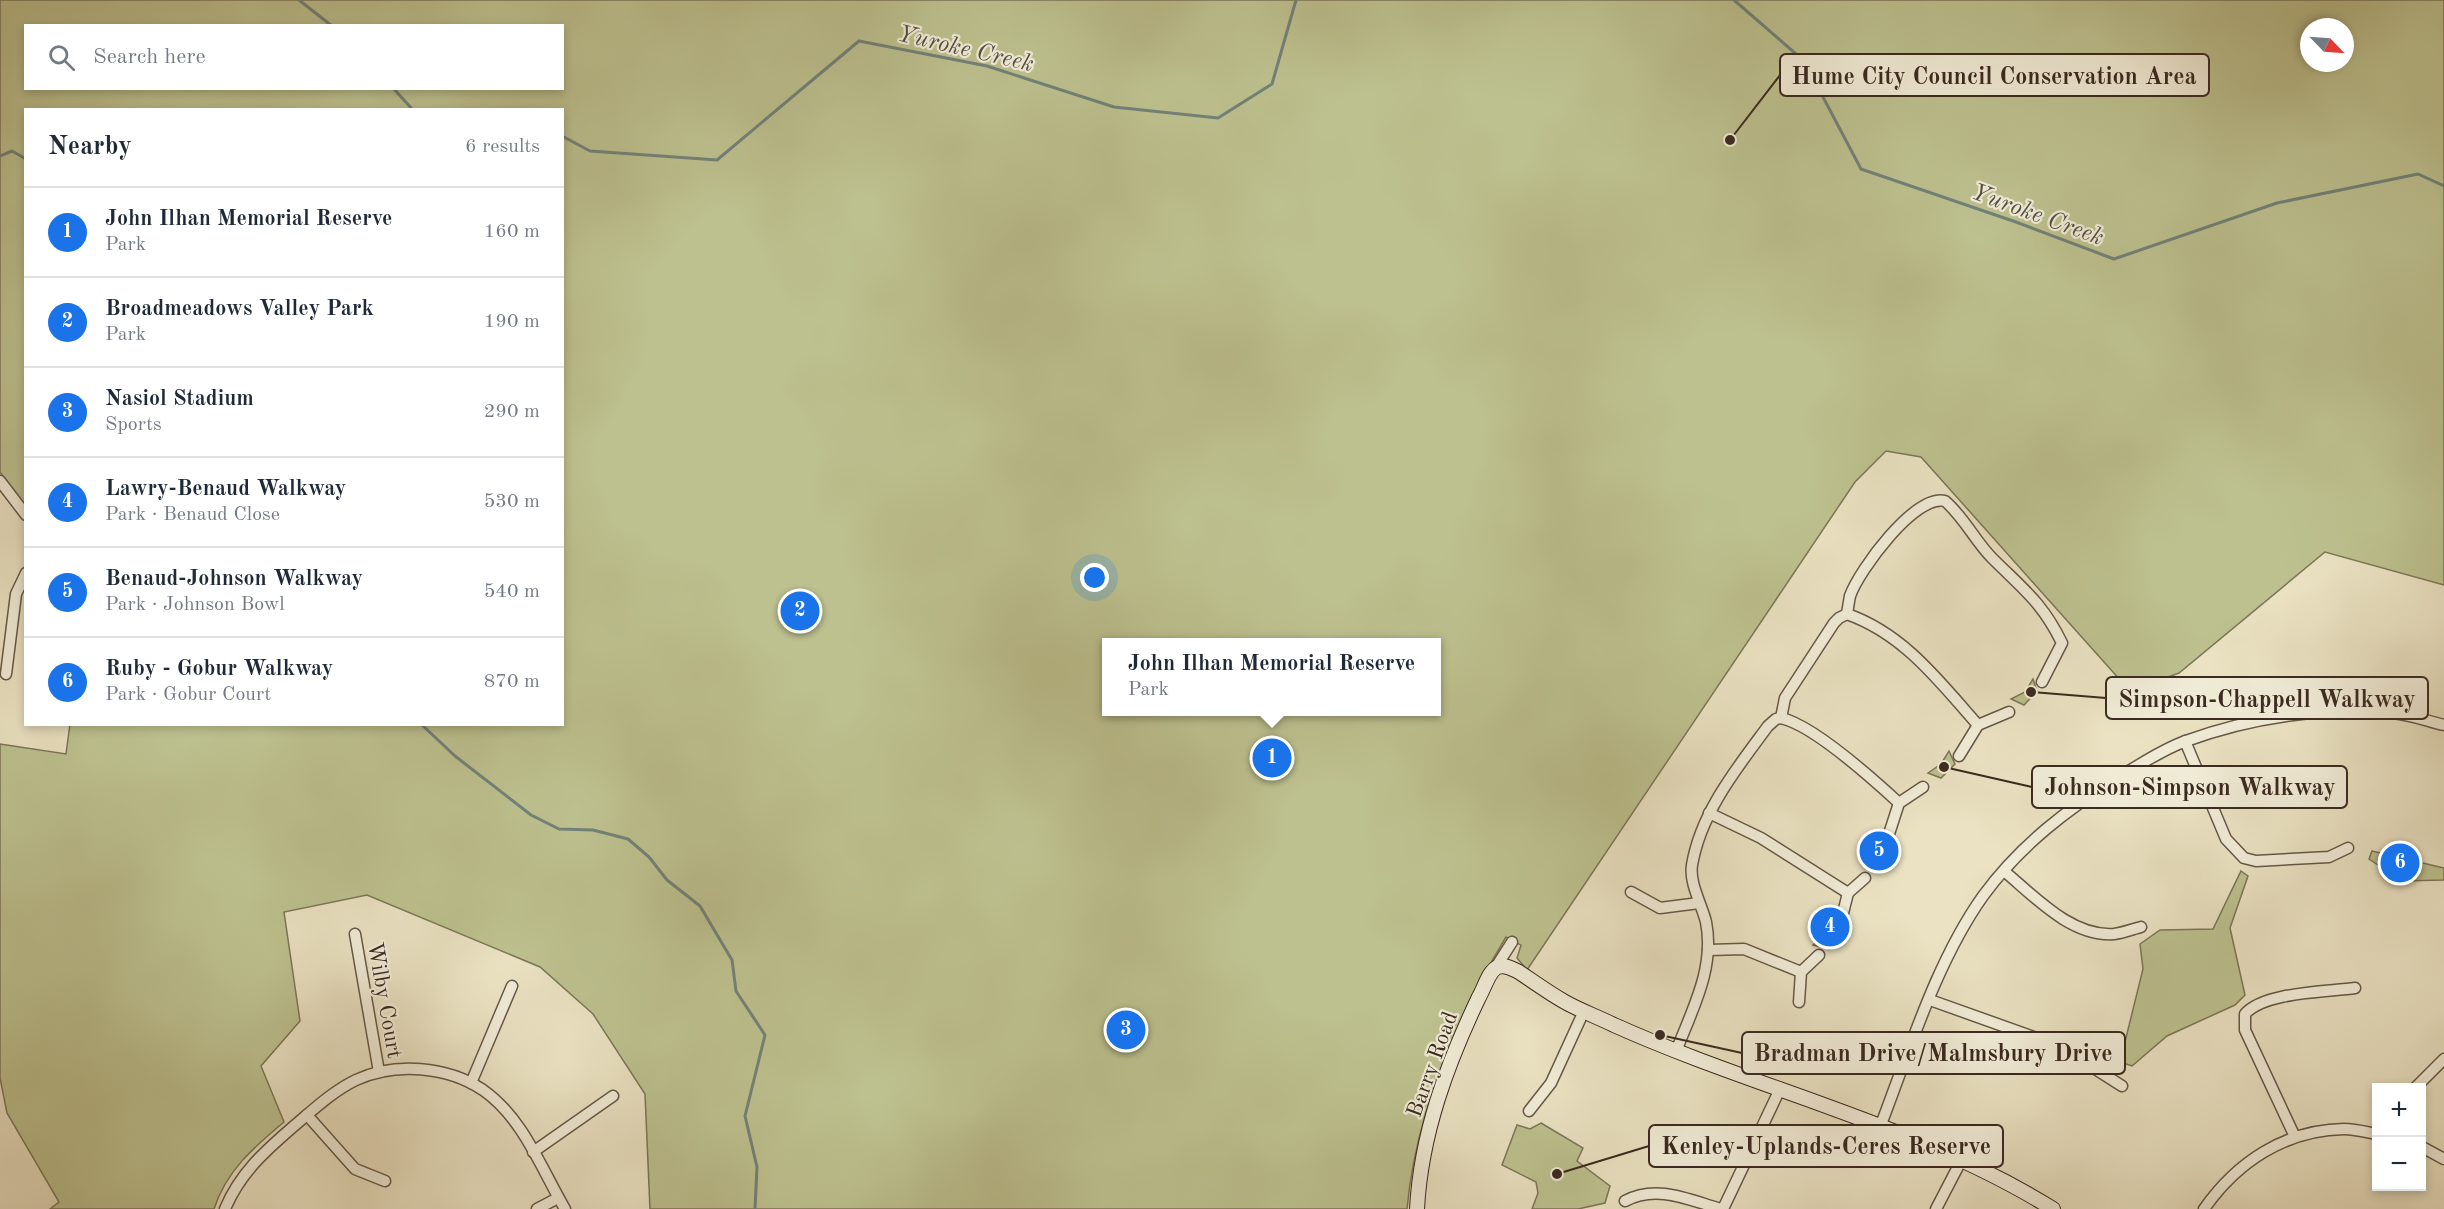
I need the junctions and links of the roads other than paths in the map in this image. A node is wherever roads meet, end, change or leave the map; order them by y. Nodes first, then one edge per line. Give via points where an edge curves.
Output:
1 (0, 481) edge
2 (24, 512) edge
3 (24, 577) edge
4 (1848, 614) junction
5 (6, 674) dead end
6 (2042, 682) dead end
7 (2010, 712) dead end
8 (1781, 718) junction
9 (1978, 724) junction
10 (2444, 725) edge
11 (2186, 741) junction
12 (1959, 756) dead end
13 (1923, 787) dead end
14 (1899, 803) junction
15 (1709, 813) junction
16 (1888, 837) dead end
17 (2348, 848) dead end
18 (2004, 871) junction
19 (1865, 878) dead end
20 (1630, 893) dead end
21 (1848, 893) junction
22 (1699, 903) junction
23 (1842, 917) dead end
24 (2141, 927) dead end
25 (355, 934) dead end
26 (1512, 942) dead end
27 (1708, 950) junction
28 (1819, 955) dead end
29 (1496, 967) junction
30 (1801, 972) junction
31 (512, 986) dead end
32 (2355, 988) dead end
33 (1930, 1000) junction
34 (1799, 1002) dead end
35 (1584, 1011) junction
36 (1677, 1049) junction
37 (2444, 1059) edge
38 (379, 1072) junction
39 (471, 1083) junction
40 (2420, 1083) edge
41 (2122, 1086) dead end
42 (1780, 1089) junction
43 (613, 1096) dead end
44 (1529, 1111) dead end
45 (308, 1115) junction
46 (1880, 1127) junction
47 (2372, 1133) edge
48 (2295, 1137) junction
49 (2426, 1149) edge
50 (533, 1152) junction
51 (2444, 1158) edge
52 (1961, 1161) junction
53 (385, 1181) dead end
54 (558, 1198) junction
55 (1625, 1202) dead end
56 (225, 1209) edge
57 (537, 1209) edge
58 (565, 1209) edge
59 (1417, 1209) edge
60 (1722, 1209) edge
61 (1936, 1209) edge
62 (2054, 1209) edge
63 (2204, 1209) edge

1 - 2 street
3 - 5 street via 16,594
4 - 6 street via 1851,595 1877,552 1895,530 1927,504 1940,500 1949,505 1993,559 2035,598 2067,643
4 - 8 street via 1834,623 1785,698
4 - 9 street via 1884,630 1903,644
7 - 9 street
8 - 14 street via 1864,770
8 - 15 street via 1768,726
9 - 12 street
10 - 11 street via 2392,713 2324,712 2288,716
11 - 17 street via 2226,839 2244,858 2256,861 2329,857
11 - 18 street via 2154,756 2072,807 2018,853
13 - 14 street
14 - 16 street
15 - 21 street via 1761,838
15 - 22 street via 1692,866
18 - 24 street via 2062,918 2086,929 2116,934
18 - 33 street via 1957,940
19 - 21 street
20 - 22 street via 1660,908
21 - 23 street
22 - 27 street via 1706,921
25 - 38 street, Wilby Court
26 - 29 street, Barry Road
27 - 30 street via 1744,949
27 - 36 street via 1701,989
28 - 30 street
29 - 35 street via 1510,968
29 - 59 street, Barry Road via 1464,1029 1439,1092 1423,1154
30 - 34 street
31 - 39 street
32 - 48 street via 2269,1000 2253,1005 2245,1014 2245,1030
33 - 41 street via 2059,1046
33 - 46 street
35 - 36 street
35 - 44 street via 1551,1083
36 - 42 street
37 - 40 street
38 - 39 street via 433,1071
38 - 45 street via 344,1087
39 - 50 street via 512,1117
42 - 46 street
42 - 60 street
43 - 50 street
45 - 53 street via 355,1169
45 - 56 street via 247,1170
46 - 52 street
47 - 48 street via 2344,1129
48 - 63 street via 2248,1161
49 - 51 street
50 - 54 street
52 - 61 street
52 - 62 street
54 - 57 street
54 - 58 street
55 - 60 street via 1638,1194 1662,1192

